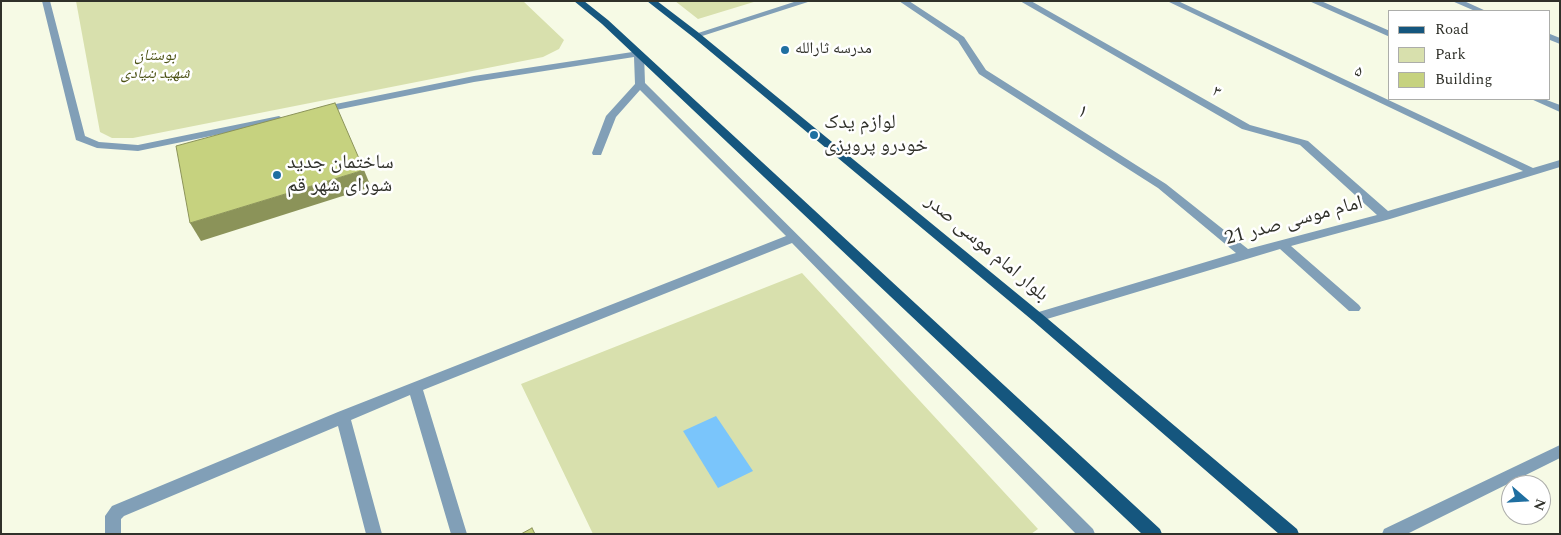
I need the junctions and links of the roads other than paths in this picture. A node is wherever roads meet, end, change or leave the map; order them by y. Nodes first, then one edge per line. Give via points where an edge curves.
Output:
1 (46, 1) edge
2 (578, 1) edge
3 (651, 1) edge
4 (807, 1) edge
5 (903, 1) edge
6 (1024, 1) edge
7 (1171, 1) edge
8 (1314, 1) edge
9 (1456, 1) edge
10 (1479, 10) edge
11 (1388, 33) edge
12 (696, 35) junction
13 (638, 54) junction
14 (640, 84) junction
15 (1538, 100) edge
16 (1560, 109) edge
17 (310, 113) edge
18 (291, 116) edge
19 (597, 153) dead end
20 (1560, 163) edge
21 (1532, 171) junction
22 (1386, 216) junction
23 (793, 238) junction
24 (1282, 244) junction
25 (1246, 254) junction
26 (1354, 308) dead end
27 (1037, 317) junction
28 (415, 387) junction
29 (343, 416) junction
30 (1560, 451) edge
31 (113, 534) edge
32 (374, 534) edge
33 (460, 534) edge
34 (1087, 534) edge
35 (1154, 534) edge
36 (1291, 534) edge
37 (1390, 534) edge

1 - 18 street via 80,138 97,146 138,148
2 - 13 main road
3 - 12 main road, بلوار امام موسی صدر
4 - 12 street
5 - 25 street, ۱ via 960,39 982,72 1162,186
6 - 22 street, ۳ via 1246,127 1304,143
7 - 21 street, ۵
8 - 11 street
9 - 10 street
12 - 27 main road, بلوار امام موسی صدر
13 - 14 street
13 - 17 street via 474,79
13 - 35 main road
14 - 19 street via 611,116
14 - 23 street
15 - 16 street
20 - 21 street, امام موسی صدر 21
21 - 22 street, امام موسی صدر 21
22 - 24 street, امام موسی صدر 21
23 - 28 street
23 - 34 street
24 - 25 street, امام موسی صدر 21
24 - 26 street
25 - 27 street, امام موسی صدر 21
27 - 36 main road, بلوار امام موسی صدر
28 - 29 street
28 - 33 street
29 - 31 street via 118,511 113,516
29 - 32 street
30 - 37 street

